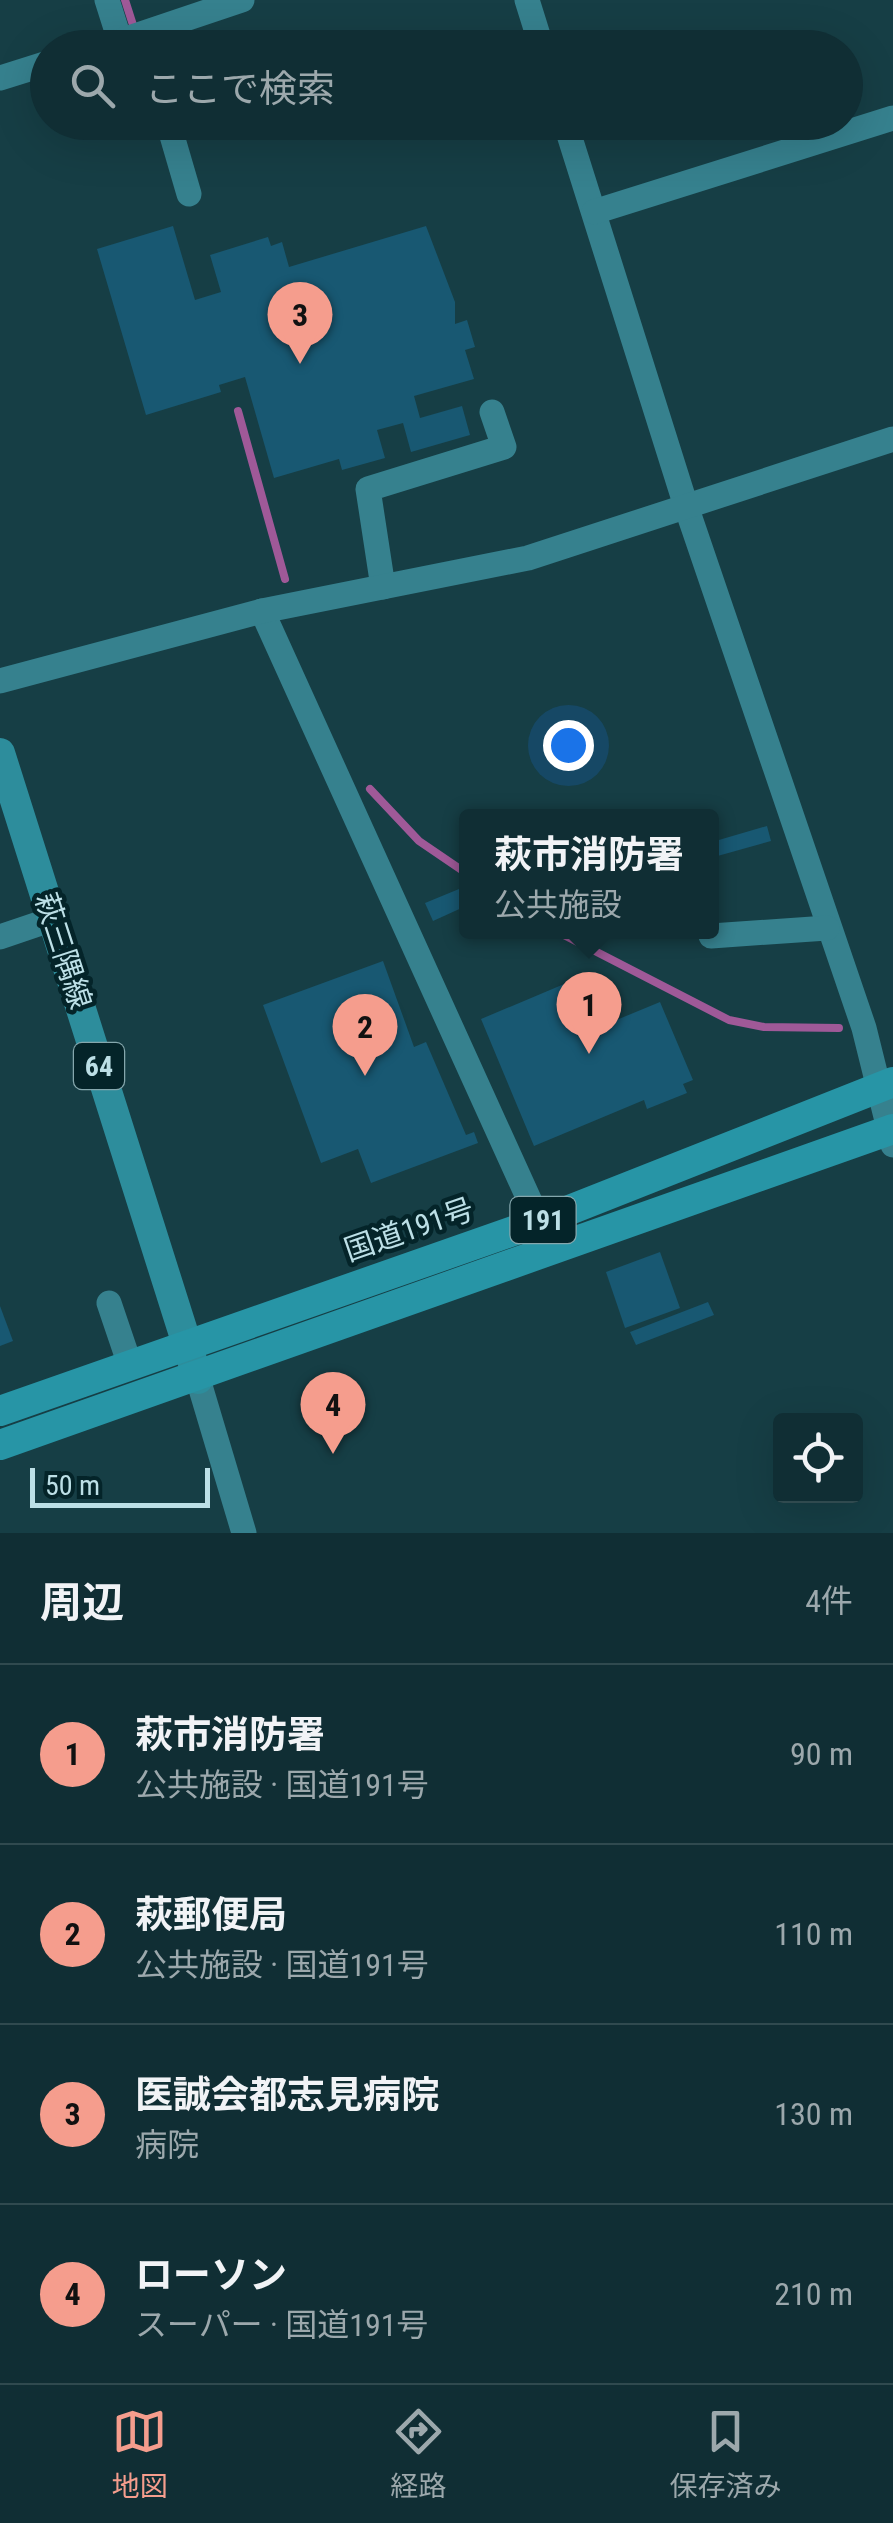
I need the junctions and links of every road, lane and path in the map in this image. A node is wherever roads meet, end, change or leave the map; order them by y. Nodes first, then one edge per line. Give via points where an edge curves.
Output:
1 (107, 0) edge
2 (242, 0) edge
3 (527, 0) edge
4 (174, 11) edge
5 (121, 30) edge
6 (145, 30) edge
7 (536, 30) edge
8 (30, 69) edge
9 (0, 78) edge
10 (893, 118) edge
11 (863, 127) edge
12 (173, 140) edge
13 (572, 140) edge
14 (823, 140) edge
15 (189, 194) dead end
16 (594, 212) junction
17 (492, 412) dead end
18 (893, 439) edge
19 (686, 506) junction
20 (383, 588) junction
21 (262, 610) junction
22 (0, 682) edge
23 (0, 752) edge
24 (52, 918) junction
25 (827, 928) junction
26 (719, 935) edge
27 (0, 937) edge
28 (887, 1084) edge
29 (891, 1135) edge
30 (545, 1236) junction
31 (109, 1304) dead end
32 (188, 1346) junction
33 (130, 1365) junction
34 (198, 1379) junction
35 (0, 1411) edge
36 (0, 1445) edge
37 (244, 1533) edge

1 - 5 street
2 - 4 street
3 - 7 street
4 - 6 street
8 - 9 street
10 - 11 street
12 - 15 street
13 - 16 street
14 - 16 street
16 - 19 street
17 - 20 street via 504,446 368,489
18 - 19 street
19 - 20 street via 528,558
19 - 25 street
20 - 21 street
21 - 22 street
21 - 30 street
23 - 24 main road, 萩三隅線 / 64
24 - 27 street
24 - 32 main road, 萩三隅線 / 64
25 - 26 street
25 - 28 street
28 - 29 street
28 - 30 highway, 国道191号 / 191
29 - 30 highway, 国道191号 / 191
30 - 32 highway, 国道191号 / 191
30 - 34 highway, 国道191号 / 191
31 - 33 street
32 - 33 highway, 国道191号 / 191
32 - 34 main road, 萩三隅線 / 64
33 - 35 highway, 国道191号 / 191
34 - 36 highway, 国道191号 / 191
34 - 37 street

